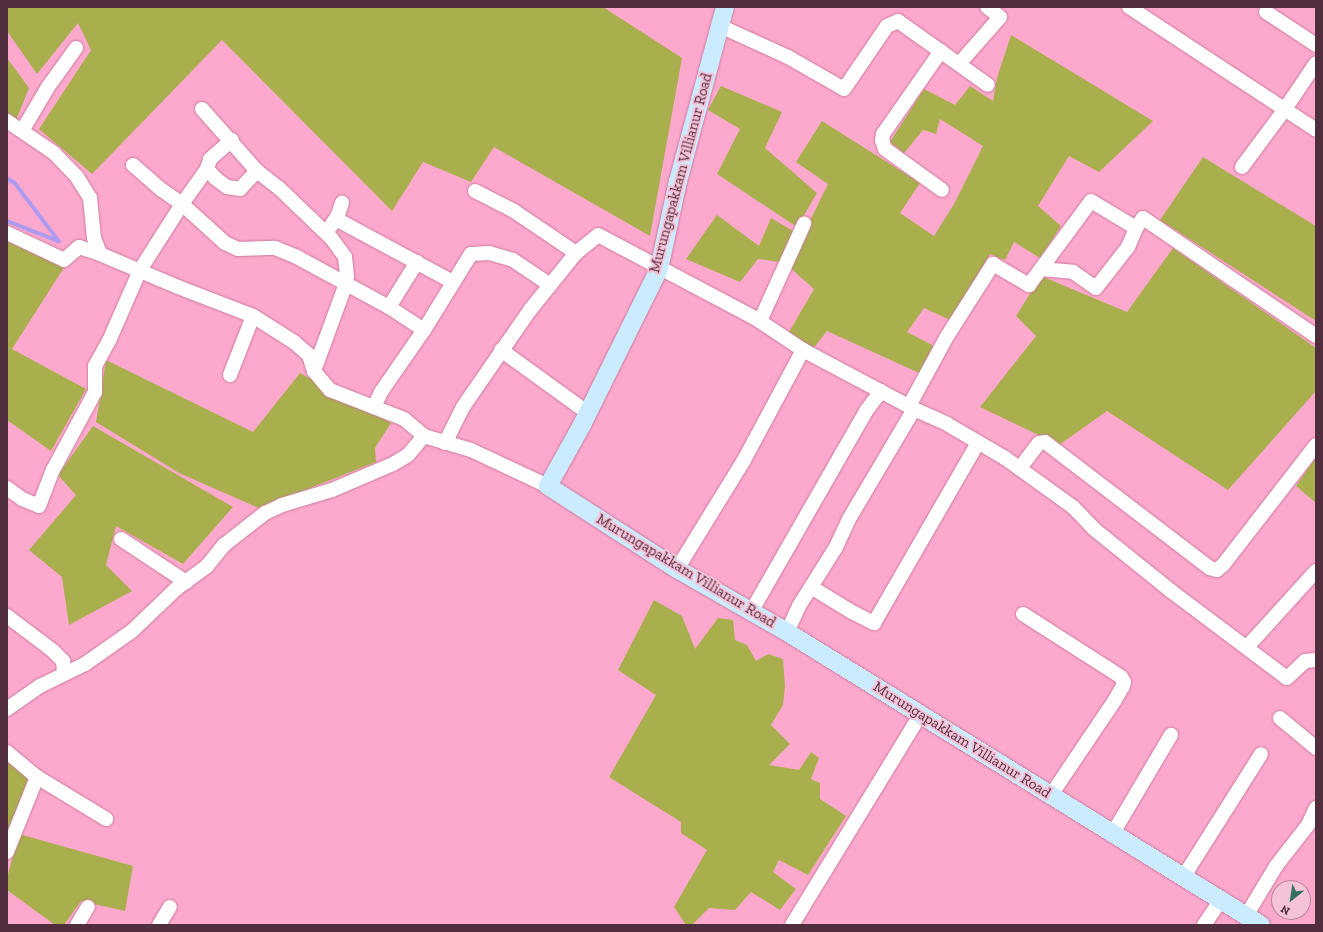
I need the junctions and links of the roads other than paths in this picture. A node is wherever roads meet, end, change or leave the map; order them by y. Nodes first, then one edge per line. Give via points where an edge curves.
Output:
1 (725, 7) edge
2 (987, 7) edge
3 (1129, 7) edge
4 (1266, 12) dead end
5 (720, 26) junction
6 (1316, 45) edge
7 (76, 48) dead end
8 (941, 51) junction
9 (1316, 63) edge
10 (959, 64) junction
11 (988, 85) dead end
12 (202, 109) dead end
13 (1285, 109) junction
14 (7, 121) edge
15 (1316, 130) edge
16 (22, 131) junction
17 (232, 140) junction
18 (133, 165) dead end
19 (1242, 167) dead end
20 (207, 169) junction
21 (257, 170) junction
22 (942, 190) dead end
23 (475, 192) dead end
24 (342, 203) dead end
25 (182, 204) junction
26 (336, 219) junction
27 (804, 224) dead end
28 (1136, 228) junction
29 (7, 233) edge
30 (326, 233) junction
31 (576, 253) junction
32 (100, 254) junction
33 (416, 262) junction
34 (659, 269) junction
35 (1041, 269) junction
36 (140, 270) junction
37 (453, 282) junction
38 (345, 283) junction
39 (550, 285) junction
40 (389, 307) junction
41 (254, 316) junction
42 (760, 321) junction
43 (424, 330) junction
44 (1316, 336) edge
45 (501, 350) junction
46 (802, 350) junction
47 (314, 371) junction
48 (230, 375) dead end
49 (881, 391) junction
50 (374, 407) junction
51 (912, 407) junction
52 (588, 413) junction
53 (424, 436) junction
54 (445, 443) junction
55 (978, 443) junction
56 (1316, 445) edge
57 (1020, 468) junction
58 (548, 486) junction
59 (7, 488) edge
60 (121, 540) dead end
61 (677, 569) junction
62 (1313, 580) edge
63 (186, 582) junction
64 (811, 587) junction
65 (751, 612) junction
66 (1023, 614) dead end
67 (7, 616) edge
68 (787, 632) junction
69 (1247, 647) junction
70 (1316, 660) edge
71 (64, 673) junction
72 (7, 709) edge
73 (920, 715) junction
74 (1280, 718) dead end
75 (1171, 735) dead end
76 (1316, 748) edge
77 (7, 752) edge
78 (1261, 754) dead end
79 (37, 777) junction
80 (1051, 795) junction
81 (1316, 808) edge
82 (106, 819) dead end
83 (1113, 833) junction
84 (7, 852) edge
85 (1184, 876) junction
86 (1221, 900) junction
87 (88, 907) dead end
88 (170, 907) dead end
89 (1254, 920) edge
90 (77, 925) edge
91 (159, 925) edge
92 (792, 925) edge
93 (1204, 925) edge

1 - 5 main road, Murungapakkam Villianur Road
2 - 10 street via 1000,16
3 - 13 street
4 - 6 street
5 - 8 street via 788,57 844,89 887,26 898,21
5 - 34 main road, Murungapakkam Villianur Road via 678,181
7 - 16 street via 48,87
8 - 10 street
8 - 22 street via 883,134 882,140 885,149
9 - 13 street
10 - 11 street
12 - 17 street
13 - 15 street
13 - 19 street
14 - 16 street
16 - 32 street via 54,153 77,177 90,198 94,238
17 - 20 street via 210,160
17 - 21 street
18 - 25 street
20 - 21 street via 227,187 240,189
20 - 25 street
21 - 30 street
23 - 31 street via 520,215
24 - 26 street
25 - 36 street
25 - 38 street via 225,243 238,249 275,248
26 - 30 street
26 - 33 street
27 - 42 street
28 - 35 street via 1128,247 1096,288 1073,272
28 - 35 street via 1091,201
28 - 44 street via 1143,218
29 - 32 street via 64,260 79,247
30 - 38 street via 345,257
31 - 34 street via 598,235
31 - 39 street
32 - 36 street
33 - 37 street
33 - 40 street
34 - 42 street
34 - 52 main road, Murungapakkam Villianur Road
35 - 51 street via 1029,285 994,264 946,338
36 - 41 street
36 - 59 street via 109,342 95,366 95,392 53,470 39,506 22,499
37 - 39 street via 471,254 489,253 513,260
37 - 43 street
38 - 40 street
38 - 47 street
39 - 45 street
40 - 43 street
41 - 47 street via 309,355
41 - 48 street
42 - 46 street
43 - 50 street via 381,392
45 - 52 street
45 - 54 street via 463,407
46 - 49 street
46 - 61 street via 744,460
47 - 50 street via 330,390
49 - 51 street
49 - 65 street via 866,411
50 - 53 street via 404,419
51 - 55 street
51 - 64 street via 836,547
52 - 58 main road, Murungapakkam Villianur Road
53 - 54 street
53 - 63 street via 408,454 392,464 346,484 265,513 224,545 207,566
54 - 58 street via 471,450
55 - 57 street
55 - 64 street via 874,623
56 - 57 street via 1217,570 1210,568 1045,442 1039,443
57 - 69 street via 1073,508 1094,529 1171,591
58 - 61 main road, Murungapakkam Villianur Road
60 - 63 street
61 - 65 main road, Murungapakkam Villianur Road
62 - 69 street via 1291,597
63 - 71 street via 132,630 85,664
64 - 68 street
65 - 68 main road, Murungapakkam Villianur Road
66 - 80 street via 1121,677 1124,682 1115,700
67 - 71 street via 63,661
68 - 73 main road, Murungapakkam Villianur Road
69 - 70 street via 1287,678 1305,661
71 - 72 street via 18,699
73 - 80 main road, Murungapakkam Villianur Road
73 - 92 street
74 - 76 street
75 - 83 street
77 - 79 street
78 - 85 street
79 - 82 street
79 - 84 street
80 - 83 main road, Murungapakkam Villianur Road
81 - 89 street via 1308,825 1276,866
83 - 85 main road, Murungapakkam Villianur Road
85 - 86 main road, Murungapakkam Villianur Road
86 - 89 main road, Murungapakkam Villianur Road
86 - 93 street
87 - 90 street
88 - 91 street

